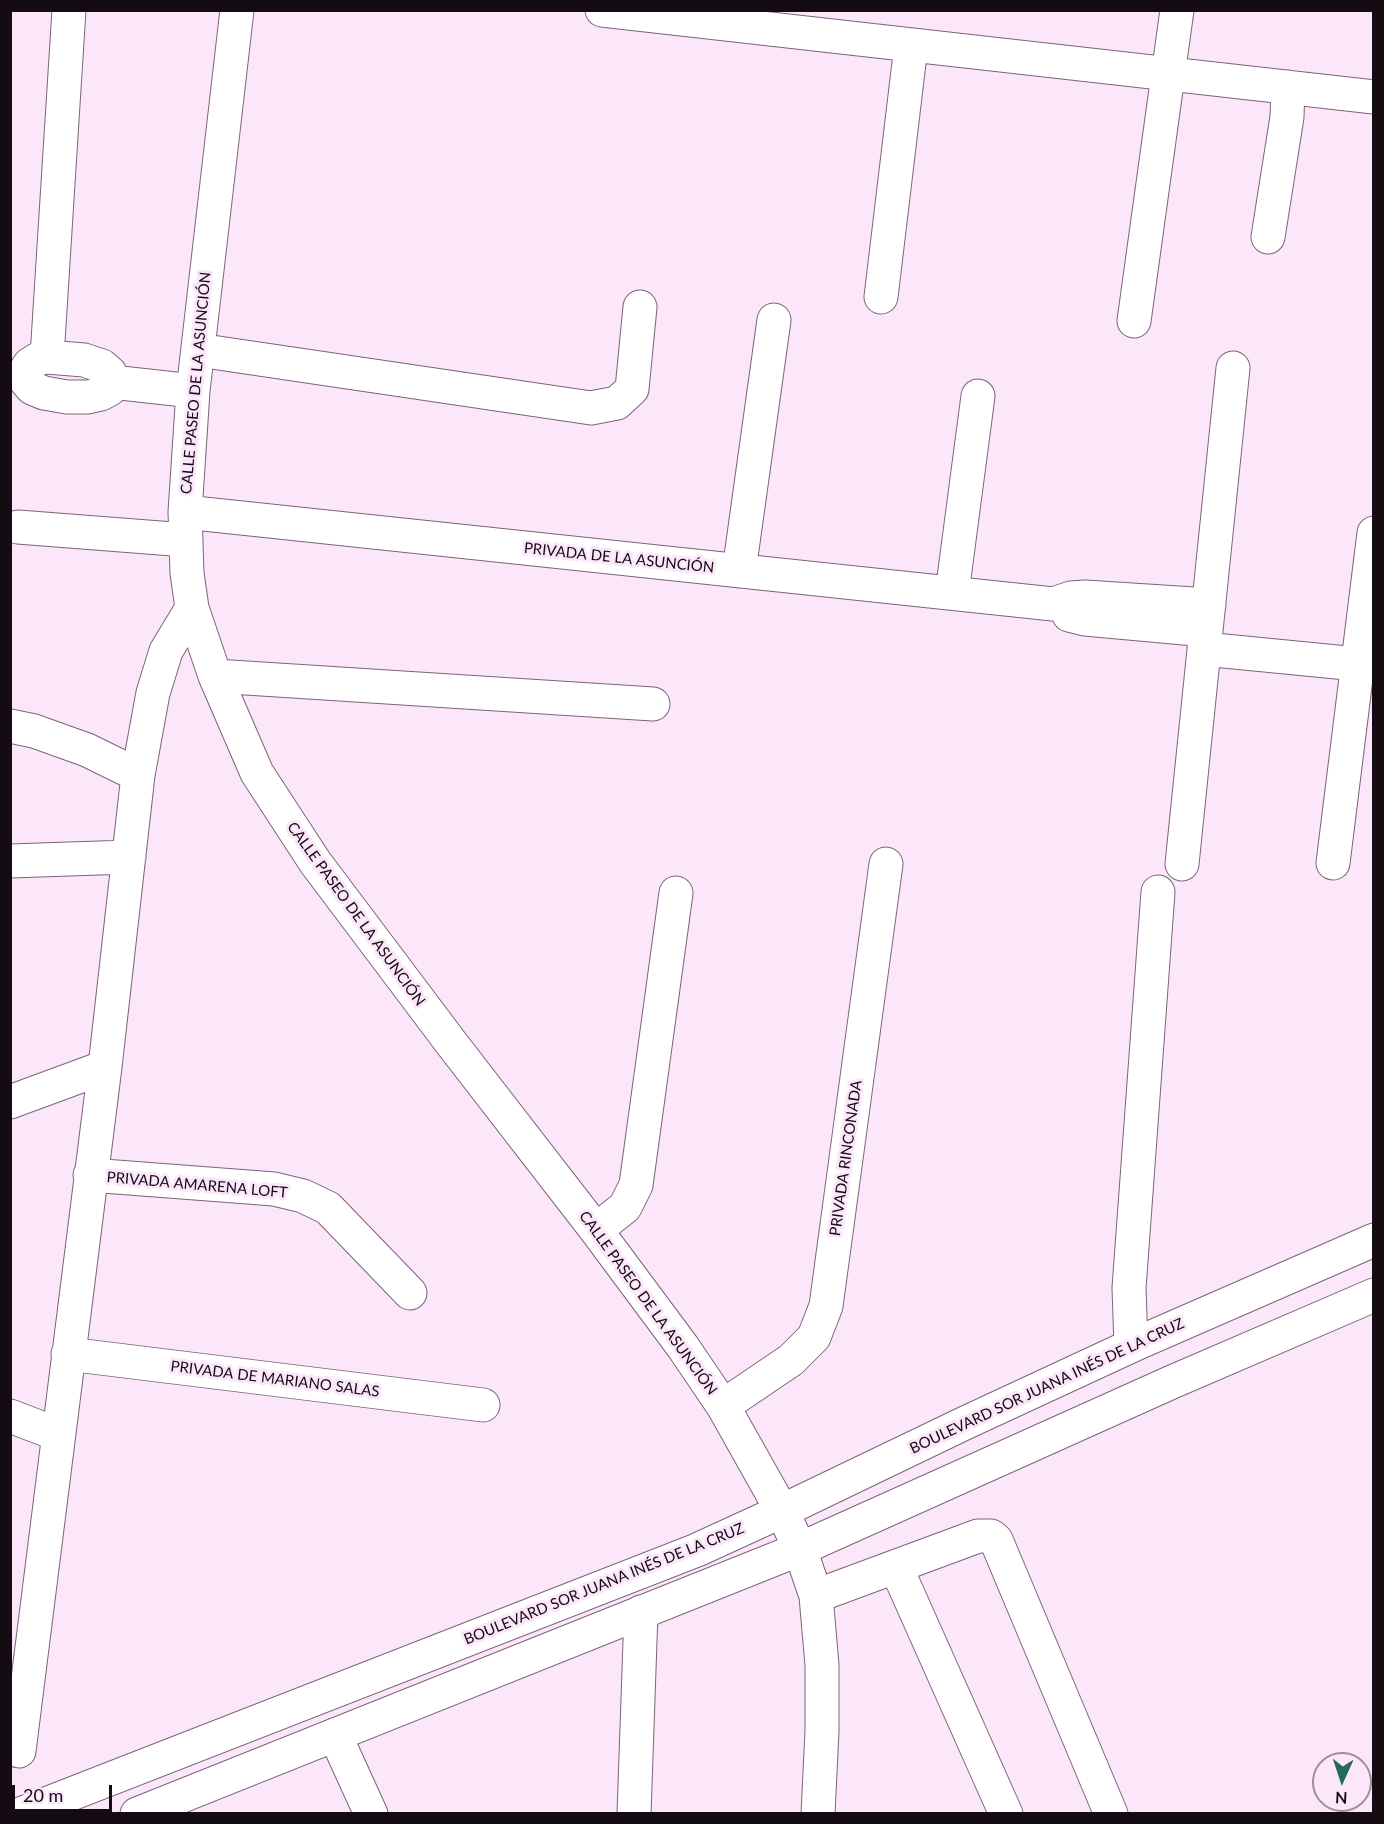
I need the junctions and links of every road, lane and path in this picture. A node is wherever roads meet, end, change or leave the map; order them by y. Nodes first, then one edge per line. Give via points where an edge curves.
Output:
1 (69, 10) edge
2 (237, 10) edge
3 (602, 10) edge
4 (1177, 10) edge
5 (911, 46) junction
6 (1168, 73) junction
7 (1288, 87) junction
8 (1374, 97) edge
9 (1268, 237) dead end
10 (881, 297) dead end
11 (640, 307) dead end
12 (774, 320) dead end
13 (1134, 321) dead end
14 (198, 350) junction
15 (28, 367) edge
16 (1233, 368) dead end
17 (193, 392) junction
18 (978, 396) dead end
19 (185, 526) junction
20 (18, 527) dead end
21 (1374, 533) edge
22 (739, 571) junction
23 (952, 593) junction
24 (192, 608) junction
25 (1206, 628) junction
26 (1357, 664) junction
27 (215, 676) junction
28 (653, 704) dead end
29 (10, 726) edge
30 (138, 775) junction
31 (129, 857) junction
32 (10, 861) edge
33 (1333, 863) dead end
34 (886, 864) dead end
35 (1182, 864) dead end
36 (1158, 892) dead end
37 (676, 893) dead end
38 (105, 1067) junction
39 (10, 1102) edge
40 (90, 1175) junction
41 (596, 1230) junction
42 (1374, 1240) edge
43 (410, 1293) dead end
44 (1374, 1295) edge
45 (1131, 1346) junction
46 (68, 1354) junction
47 (483, 1405) dead end
48 (723, 1406) junction
49 (10, 1416) edge
50 (57, 1434) junction
51 (782, 1512) junction
52 (800, 1548) junction
53 (896, 1568) junction
54 (816, 1596) junction
55 (641, 1612) junction
56 (21, 1640) edge
57 (335, 1735) junction
58 (19, 1751) dead end
59 (20, 1814) edge
60 (137, 1814) edge
61 (371, 1814) edge
62 (634, 1814) edge
63 (818, 1814) edge
64 (1006, 1814) edge
65 (1111, 1814) edge

1 - 15 street
2 - 14 street, CALLE PASEO DE LA ASUNCIÓN
3 - 5 street
4 - 6 street
5 - 6 street
5 - 10 street
6 - 7 street
6 - 13 street
7 - 8 street
7 - 9 street
11 - 14 street via 632,389 617,403 591,408
12 - 22 street
14 - 17 street, CALLE PASEO DE LA ASUNCIÓN
15 - 17 street via 84,360 102,366 110,373 112,382
16 - 25 street
17 - 19 street, CALLE PASEO DE LA ASUNCIÓN
18 - 23 street
19 - 20 street, PRIVADA DE LA ASUNCIÓN
19 - 22 street, PRIVADA DE LA ASUNCIÓN
19 - 24 street, CALLE PASEO DE LA ASUNCIÓN
21 - 26 street
22 - 23 street, PRIVADA DE LA ASUNCIÓN
23 - 25 street, PRIVADA DE LA ASUNCIÓN via 1053,604 1085,597
24 - 27 street, CALLE PASEO DE LA ASUNCIÓN
24 - 30 street via 166,651 153,693
25 - 26 street, PRIVADA DE LA ASUNCIÓN
25 - 35 street
26 - 33 street
27 - 28 street
27 - 41 street, CALLE PASEO DE LA ASUNCIÓN via 257,772 315,862
29 - 30 street via 87,750
30 - 31 street
31 - 32 street
31 - 38 street
34 - 48 street, PRIVADA RINCONADA via 826,1306 813,1337 791,1360
36 - 45 street via 1129,1288
37 - 41 street via 636,1185 625,1207
38 - 39 street
38 - 40 street
40 - 43 street, PRIVADA AMARENA LOFT via 274,1189 303,1196 328,1208
40 - 46 street
41 - 48 street, CALLE PASEO DE LA ASUNCIÓN
42 - 45 street, BOULEVARD SOR JUANA INÉS DE LA CRUZ
44 - 52 street
45 - 51 street, BOULEVARD SOR JUANA INÉS DE LA CRUZ
46 - 47 street, PRIVADA DE MARIANO SALAS
46 - 50 street
48 - 51 street, CALLE PASEO DE LA ASUNCIÓN
49 - 50 street
50 - 56 street
51 - 52 street
51 - 59 street, BOULEVARD SOR JUANA INÉS DE LA CRUZ via 697,1550
52 - 54 street
52 - 55 street
53 - 54 street
53 - 64 street
53 - 65 street via 978,1536 996,1540
54 - 63 street via 822,1665
55 - 57 street
55 - 62 street
56 - 58 street
57 - 60 street
57 - 61 street

